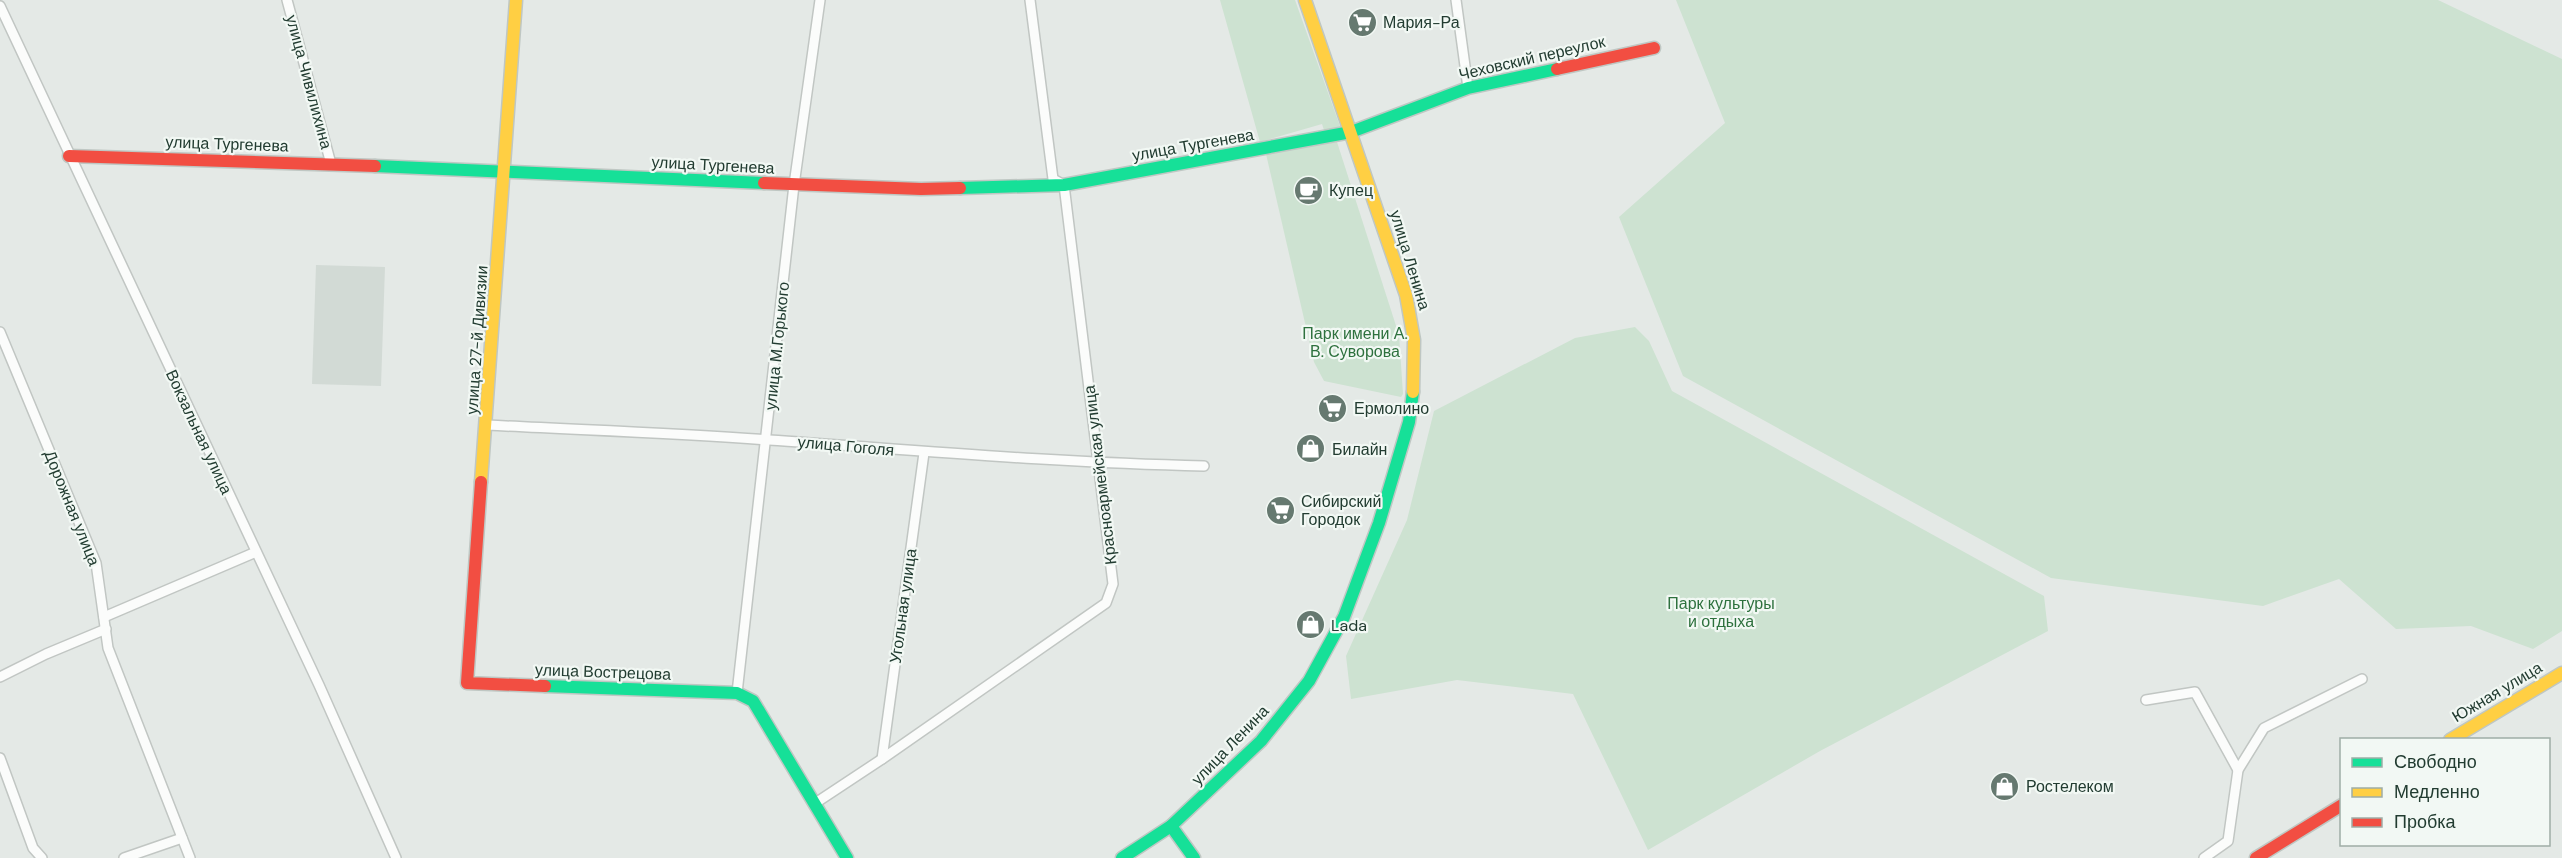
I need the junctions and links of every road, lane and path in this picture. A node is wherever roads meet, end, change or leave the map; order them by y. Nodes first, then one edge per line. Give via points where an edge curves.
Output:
1 (287, 0) edge
2 (516, 0) edge
3 (820, 0) edge
4 (1030, 0) edge
5 (1305, 0) edge
6 (1456, 0) edge
7 (0, 6) edge
8 (1654, 48) dead end
9 (1468, 88) junction
10 (1351, 132) junction
11 (69, 156) junction
12 (331, 164) junction
13 (505, 170) junction
14 (794, 185) junction
15 (1065, 185) junction
16 (0, 332) edge
17 (487, 425) junction
18 (767, 440) junction
19 (924, 453) junction
20 (1100, 464) junction
21 (1204, 466) dead end
22 (256, 552) junction
23 (104, 617) junction
24 (106, 628) junction
25 (2562, 673) edge
26 (0, 677) edge
27 (2362, 679) dead end
28 (467, 682) joint
29 (737, 693) junction
30 (2146, 700) dead end
31 (2453, 738) edge
32 (0, 758) edge
33 (882, 759) junction
34 (2238, 770) junction
35 (814, 804) junction
36 (2340, 806) edge
37 (1171, 826) junction
38 (182, 838) junction
39 (42, 858) edge
40 (124, 858) edge
41 (190, 858) edge
42 (396, 858) edge
43 (848, 858) edge
44 (1122, 858) edge
45 (1194, 858) edge
46 (2204, 858) edge
47 (2256, 858) edge

1 - 12 street, улица Чивилихина
2 - 13 street, улица 27-й Дивизии
3 - 14 street, улица М.Горького
4 - 15 street, Красноармейская улица via 1053,179
5 - 10 street, улица Ленина
6 - 9 street
7 - 11 street, Вокзальная улица
8 - 9 street, Чеховский переулок
9 - 10 street, Чеховский переулок
10 - 15 street, улица Тургенева
10 - 37 street, улица Ленина via 1406,296 1414,340 1409,422 1352,596 1309,681 1261,741
11 - 12 street, улица Тургенева
11 - 22 street, Вокзальная улица
12 - 13 street, улица Тургенева
13 - 14 street, улица Тургенева
13 - 17 street, улица 27-й Дивизии
14 - 15 street, улица Тургенева via 921,189
14 - 18 street, улица М.Горького
15 - 20 street, Красноармейская улица
16 - 23 street, Дорожная улица via 96,563
17 - 18 street, улица Гоголя
17 - 28 street, улица 27-й Дивизии
18 - 19 street, улица Гоголя
18 - 29 street, улица М.Горького
19 - 20 street, улица Гоголя
19 - 33 street, Угольная улица
20 - 21 street, улица Гоголя
20 - 33 street, Красноармейская улица via 1113,584 1106,603
22 - 23 street
22 - 42 street, Вокзальная улица
23 - 24 street, Дорожная улица
24 - 26 street
24 - 38 street, Дорожная улица via 108,648
25 - 31 street, Южная улица
27 - 34 street via 2264,728
28 - 29 street, улица Вострецова
29 - 35 street via 753,701
30 - 34 street via 2195,692
32 - 39 street via 33,848
33 - 35 street, Красноармейская улица
34 - 46 street via 2228,841
35 - 43 street
36 - 47 street
37 - 44 street, улица Ленина
37 - 45 street
38 - 40 street
38 - 41 street, Дорожная улица

